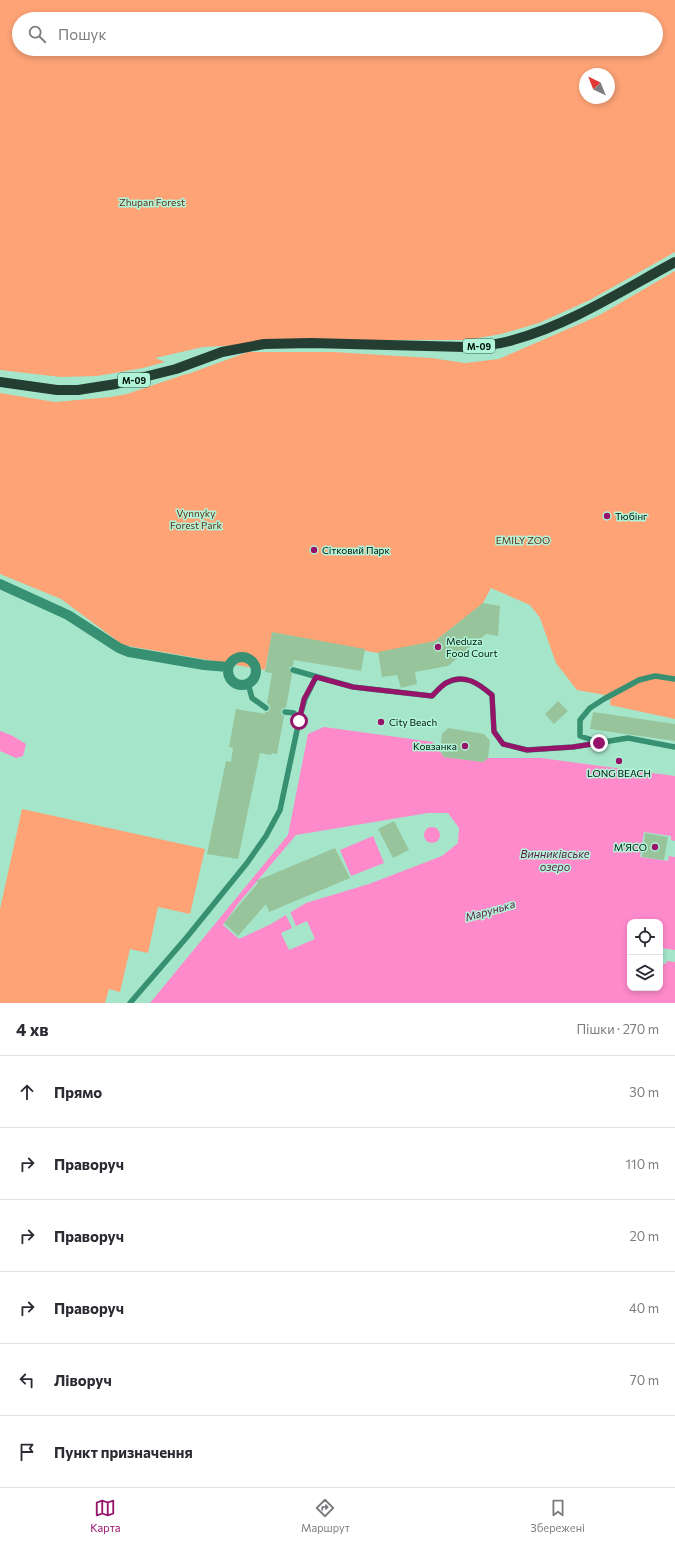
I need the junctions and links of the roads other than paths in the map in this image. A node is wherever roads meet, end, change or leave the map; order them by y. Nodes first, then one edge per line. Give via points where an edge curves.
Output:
1 (675, 262) edge
2 (0, 382) edge
3 (0, 584) edge
4 (228, 666) junction
5 (293, 670) dead end
6 (316, 677) junction
7 (675, 679) edge
8 (248, 683) junction
9 (266, 708) dead end
10 (285, 712) dead end
11 (299, 721) junction
12 (599, 743) junction
13 (675, 747) edge
14 (130, 1003) edge

1 - 2 main road, М-09 via 564,321 512,340 490,345 465,347 264,344 222,352 176,369 116,384 78,390 57,390
3 - 4 street via 68,615 129,652 204,665
4 - 8 street via 232,680 239,684
4 - 8 street via 233,660 249,658 255,666 256,673
5 - 6 lane
6 - 11 lane via 304,699
6 - 12 lane via 353,687 432,696 446,683 465,678 492,695 494,732 503,744 527,750
7 - 12 lane via 655,676 638,680 590,708 580,720 580,736
8 - 9 lane via 252,698
10 - 11 lane via 294,713
11 - 14 lane via 280,810 266,836 247,863
12 - 13 lane via 628,738

